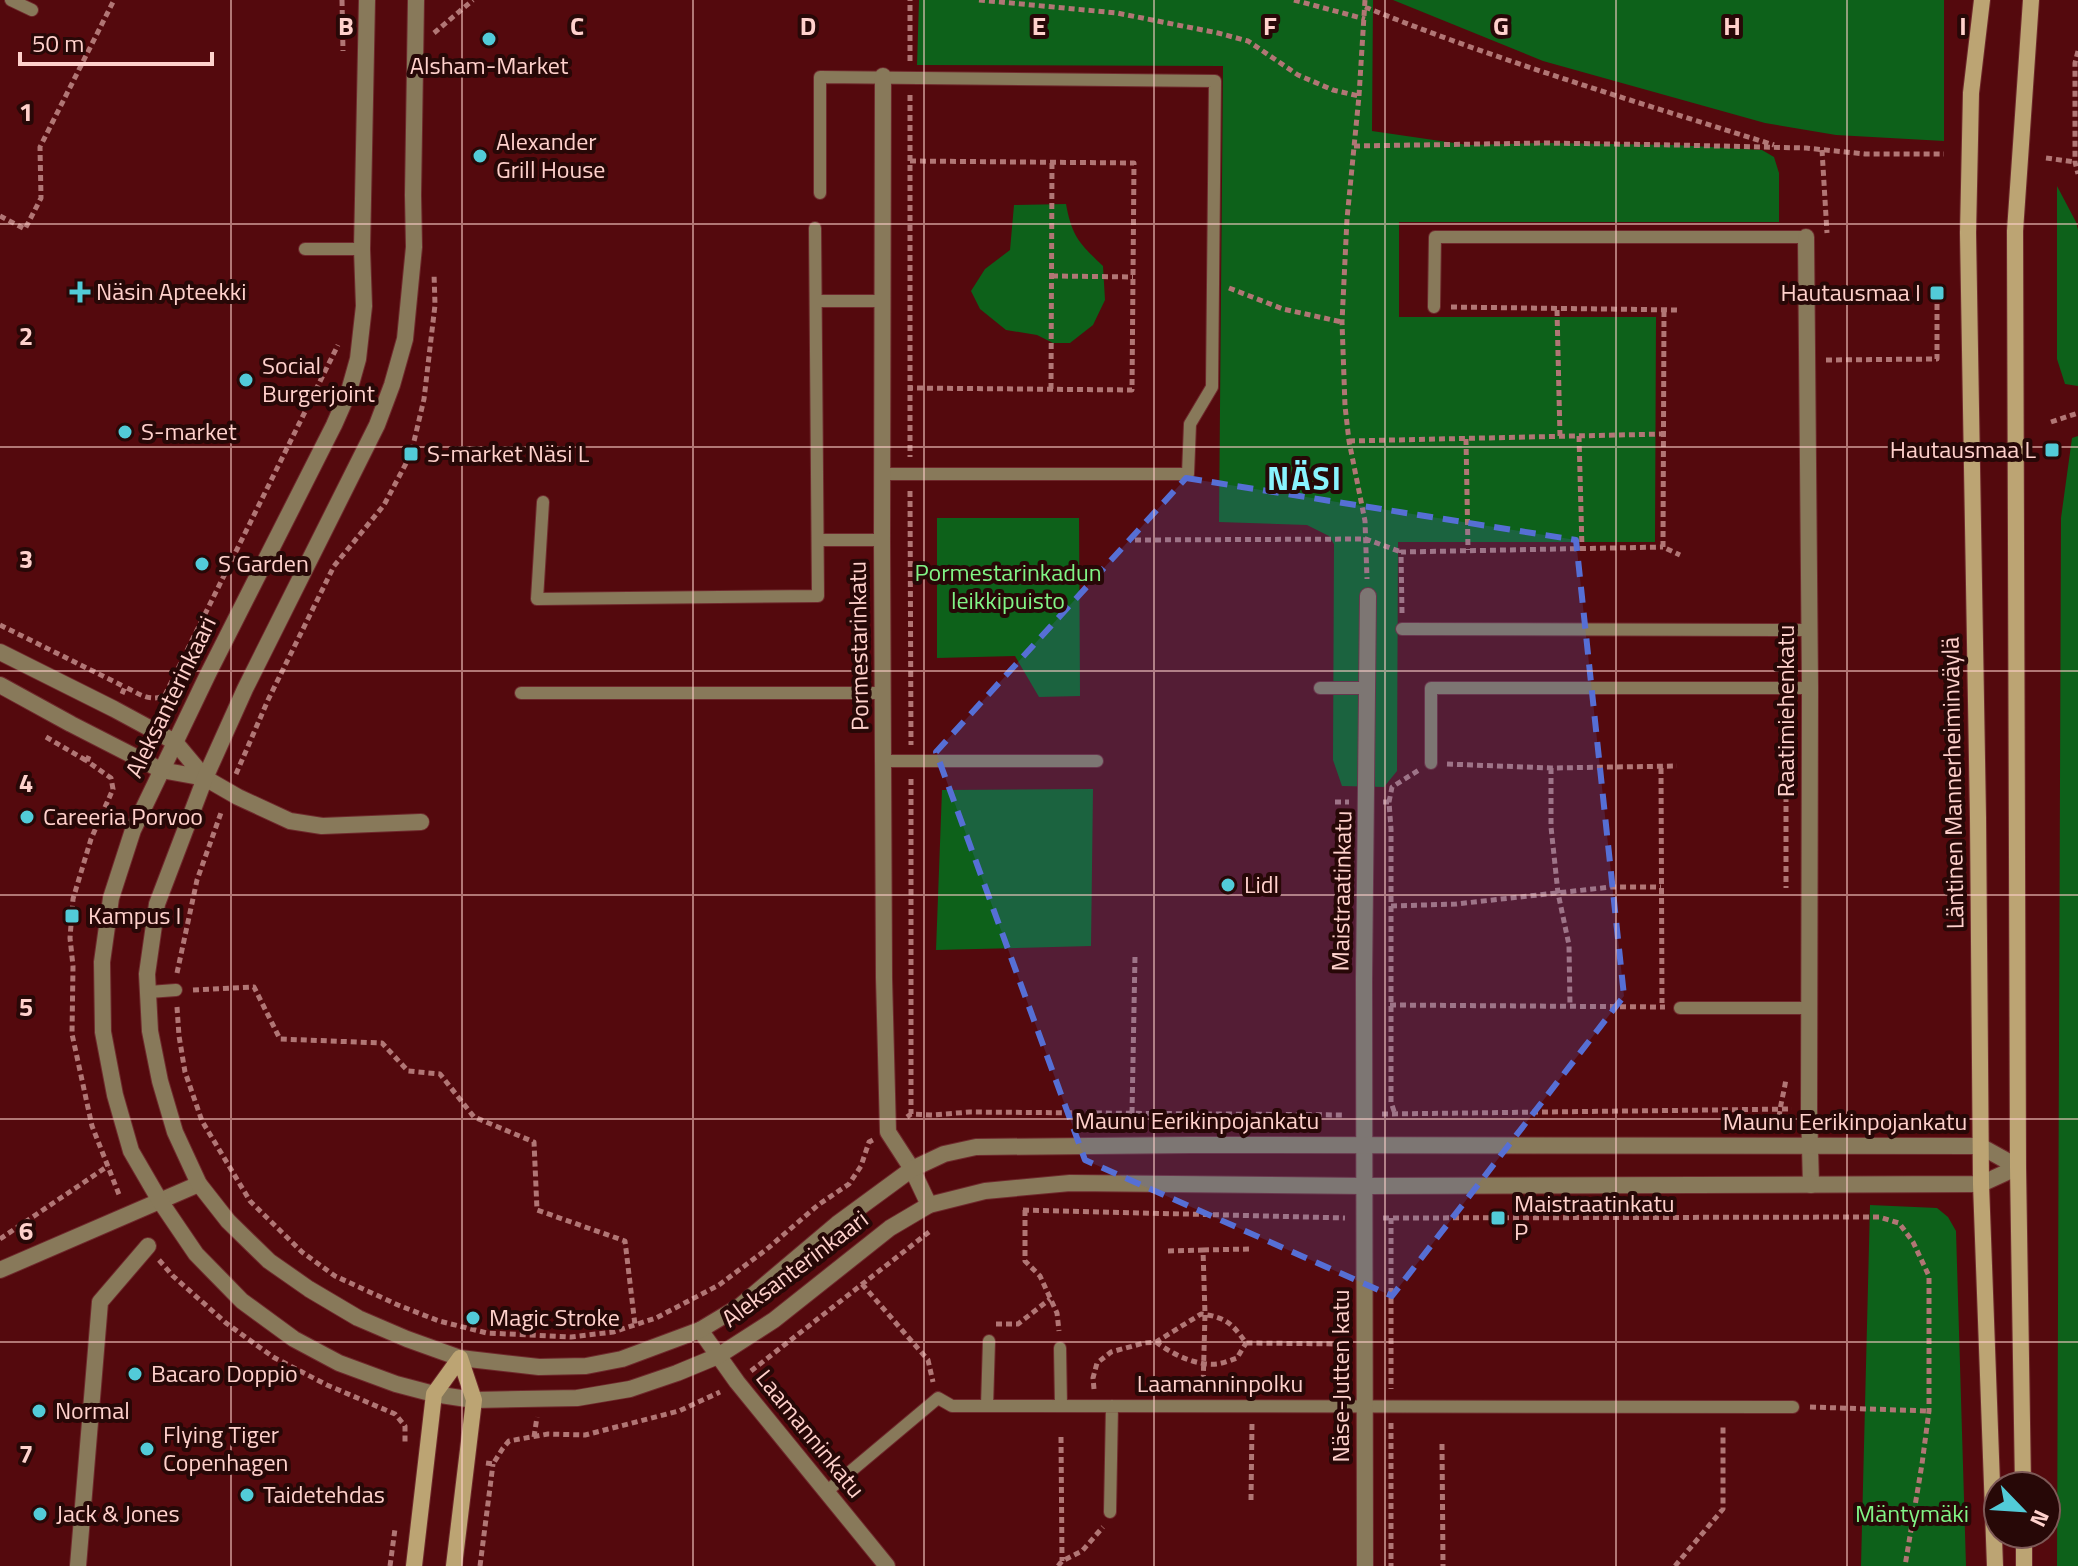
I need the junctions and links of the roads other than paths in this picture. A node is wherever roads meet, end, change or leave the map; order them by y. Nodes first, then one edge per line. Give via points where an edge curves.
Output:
1 (11, 0) edge
2 (367, 0) edge
3 (416, 0) edge
4 (1982, 0) edge
5 (2031, 0) edge
6 (32, 10) dead end
7 (883, 76) junction
8 (820, 193) dead end
9 (815, 228) dead end
10 (1806, 237) joint
11 (305, 249) dead end
12 (362, 249) junction
13 (816, 301) junction
14 (883, 301) junction
15 (1434, 307) road end
16 (882, 474) junction
17 (543, 502) dead end
18 (818, 540) junction
19 (882, 540) junction
20 (1368, 596) road end
21 (1402, 629) road end
22 (1810, 630) junction
23 (0, 652) edge
24 (0, 685) edge
25 (1320, 688) dead end
26 (1367, 688) junction
27 (1810, 688) junction
28 (521, 693) dead end
29 (883, 693) junction
30 (175, 742) junction
31 (884, 761) junction
32 (1097, 761) dead end
33 (1431, 763) road end
34 (161, 770) junction
35 (205, 778) junction
36 (421, 822) dead end
37 (176, 990) road end
38 (149, 992) junction
39 (1680, 1008) road end
40 (1810, 1008) junction
41 (1365, 1145) junction
42 (1809, 1145) junction
43 (1980, 1146) junction
44 (2018, 1167) junction
45 (912, 1169) junction
46 (199, 1184) junction
47 (1981, 1184) junction
48 (1811, 1185) junction
49 (1365, 1186) junction
50 (160, 1201) junction
51 (929, 1205) junction
52 (148, 1246) dead end
53 (0, 1270) edge
54 (700, 1330) junction
55 (989, 1341) road end
56 (1060, 1348) road end
57 (718, 1356) junction
58 (460, 1358) junction
59 (434, 1394) junction
60 (474, 1400) junction
61 (987, 1406) junction
62 (1061, 1406) junction
63 (1112, 1406) junction
64 (1365, 1406) junction
65 (1793, 1407) road end
66 (2023, 1470) edge
67 (826, 1492) junction
68 (1110, 1512) road end
69 (78, 1566) edge
70 (414, 1566) edge
71 (454, 1566) edge
72 (887, 1566) edge
73 (1365, 1566) edge
74 (1995, 1566) edge

1 - 6 lane
2 - 12 street, Aleksanterinkaari
3 - 35 street, Aleksanterinkaari via 414,247 405,339 377,425
4 - 43 main road, Läntinen Mannerheiminväylä via 1971,93 1968,233
5 - 44 main road via 2015,231
7 - 8 lane via 820,77
7 - 14 street, Pormestarinkatu
7 - 16 lane via 1215,81 1212,387 1190,424 1188,474
9 - 13 lane
10 - 15 lane via 1435,237
10 - 22 street, Raatimiehenkatu
11 - 12 lane
12 - 30 street, Aleksanterinkaari via 364,304 349,391
13 - 14 lane
13 - 18 lane
14 - 16 street, Pormestarinkatu
16 - 19 street, Pormestarinkatu
17 - 18 lane via 537,599 818,596
18 - 19 lane
19 - 29 street, Pormestarinkatu
20 - 26 street, Maistraatinkatu
21 - 22 lane
22 - 27 street, Raatimiehenkatu
23 - 30 street
24 - 34 street
25 - 26 lane
26 - 41 street, Maistraatinkatu
27 - 33 lane via 1431,688
27 - 40 street, Raatimiehenkatu
28 - 29 lane
29 - 31 street, Pormestarinkatu
30 - 34 street, Aleksanterinkaari
30 - 35 street
31 - 32 lane
31 - 45 street, Pormestarinkatu via 888,1132
34 - 35 street
34 - 50 street, Aleksanterinkaari via 133,830 111,898 102,962 103,1032 115,1095 131,1151
35 - 36 street via 290,821 322,826
35 - 38 street, Aleksanterinkaari via 157,904
37 - 38 lane
38 - 46 street, Aleksanterinkaari via 160,1081 175,1132
39 - 40 lane
40 - 42 street, Raatimiehenkatu
41 - 42 street, Maunu Eerikinpojankatu
41 - 45 street, Maunu Eerikinpojankatu via 983,1146 944,1154
41 - 49 street, Maistraatinkatu
42 - 43 street, Maunu Eerikinpojankatu
42 - 48 street, Raatimiehenkatu
43 - 44 street, Maunu Eerikinpojankatu
43 - 47 main road, Läntinen Mannerheiminväylä
44 - 47 street
44 - 66 main road
45 - 51 street
45 - 54 street, Aleksanterinkaari via 740,1306
46 - 50 street
46 - 58 street, Aleksanterinkaari via 269,1261 309,1289 358,1318
47 - 48 street
47 - 74 main road, Läntinen Mannerheiminväylä
48 - 49 street
49 - 51 street via 1070,1183 985,1191
49 - 64 street, Näse-Jutten katu
50 - 53 street
50 - 59 street, Aleksanterinkaari via 196,1254 242,1301 294,1339 339,1363
51 - 57 street, Aleksanterinkaari
52 - 69 street via 100,1302
54 - 57 street, Laamanninkatu
54 - 58 street, Aleksanterinkaari via 622,1359 586,1366
55 - 61 lane
56 - 62 lane
57 - 60 street, Aleksanterinkaari via 630,1389 577,1398
57 - 67 street, Laamanninkatu
58 - 59 main road
58 - 60 main road
59 - 60 street, Aleksanterinkaari
59 - 70 main road
60 - 71 main road
61 - 62 lane, Laamanninpolku
61 - 67 lane, Laamanninpolku via 952,1406 938,1398
62 - 63 lane, Laamanninpolku
63 - 64 lane, Laamanninpolku
63 - 68 lane
64 - 65 lane, Laamanninpolku
64 - 73 street, Näse-Jutten katu
67 - 72 street, Laamanninkatu

